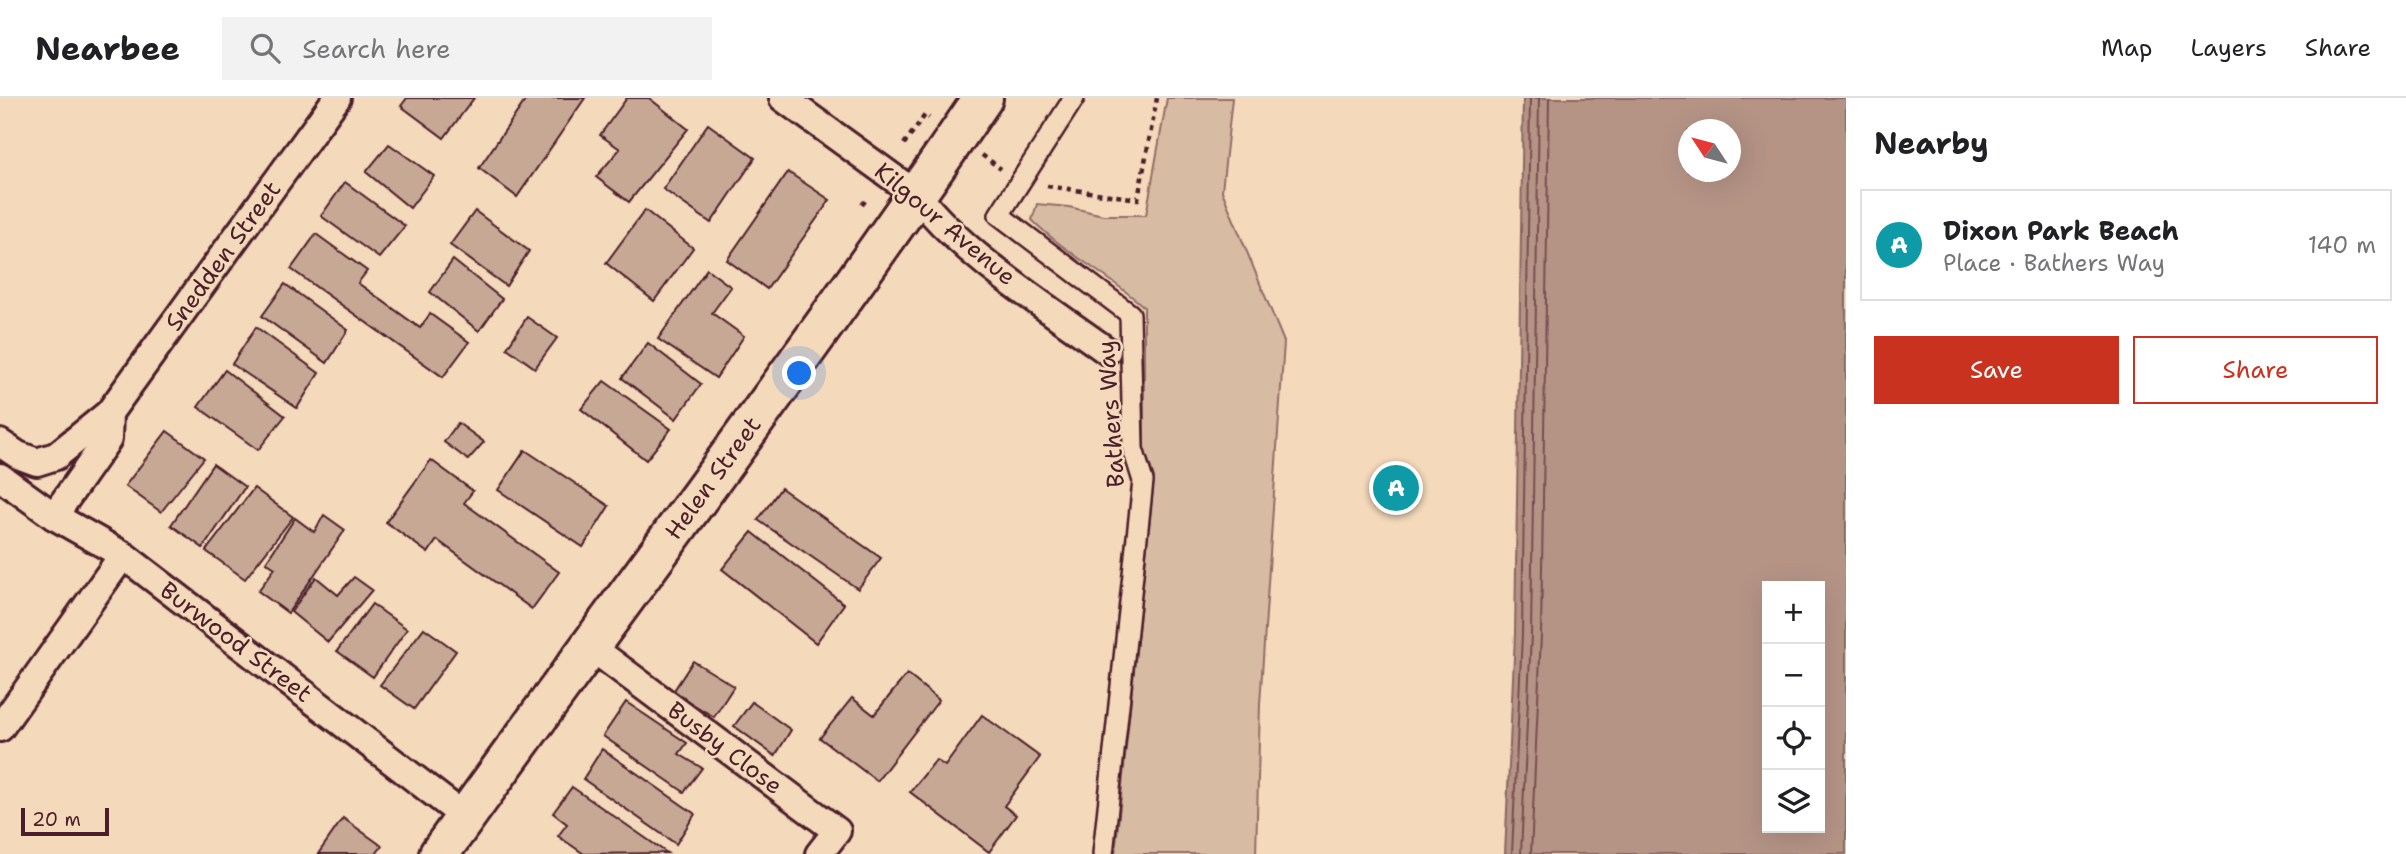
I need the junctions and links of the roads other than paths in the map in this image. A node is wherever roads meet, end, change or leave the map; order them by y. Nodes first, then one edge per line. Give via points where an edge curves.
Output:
1 (337, 98) edge
2 (783, 98) edge
3 (983, 98) edge
4 (1074, 98) edge
5 (917, 195) junction
6 (1107, 351) dead end
7 (109, 413) junction
8 (0, 443) edge
9 (0, 477) edge
10 (54, 516) junction
11 (123, 555) junction
12 (591, 647) junction
13 (0, 728) edge
14 (466, 817) junction
15 (439, 854) edge
16 (819, 854) edge
17 (1103, 854) edge

1 - 7 street, Snedden Street
2 - 5 street, Kilgour Avenue
3 - 5 main road, Helen Street
4 - 17 street, Bathers Way via 999,215 1130,314 1133,449 1143,481
5 - 6 street, Kilgour Avenue via 979,257
5 - 12 main road, Helen Street
7 - 8 street, Snedden Street via 55,456 37,461
7 - 10 street, Snedden Street via 108,439
9 - 10 street, Burwood Street
10 - 11 street, Burwood Street
11 - 13 street
11 - 14 street, Burwood Street
12 - 14 main road, Helen Street
12 - 16 street, Busby Close via 836,831
14 - 15 main road, Helen Street

